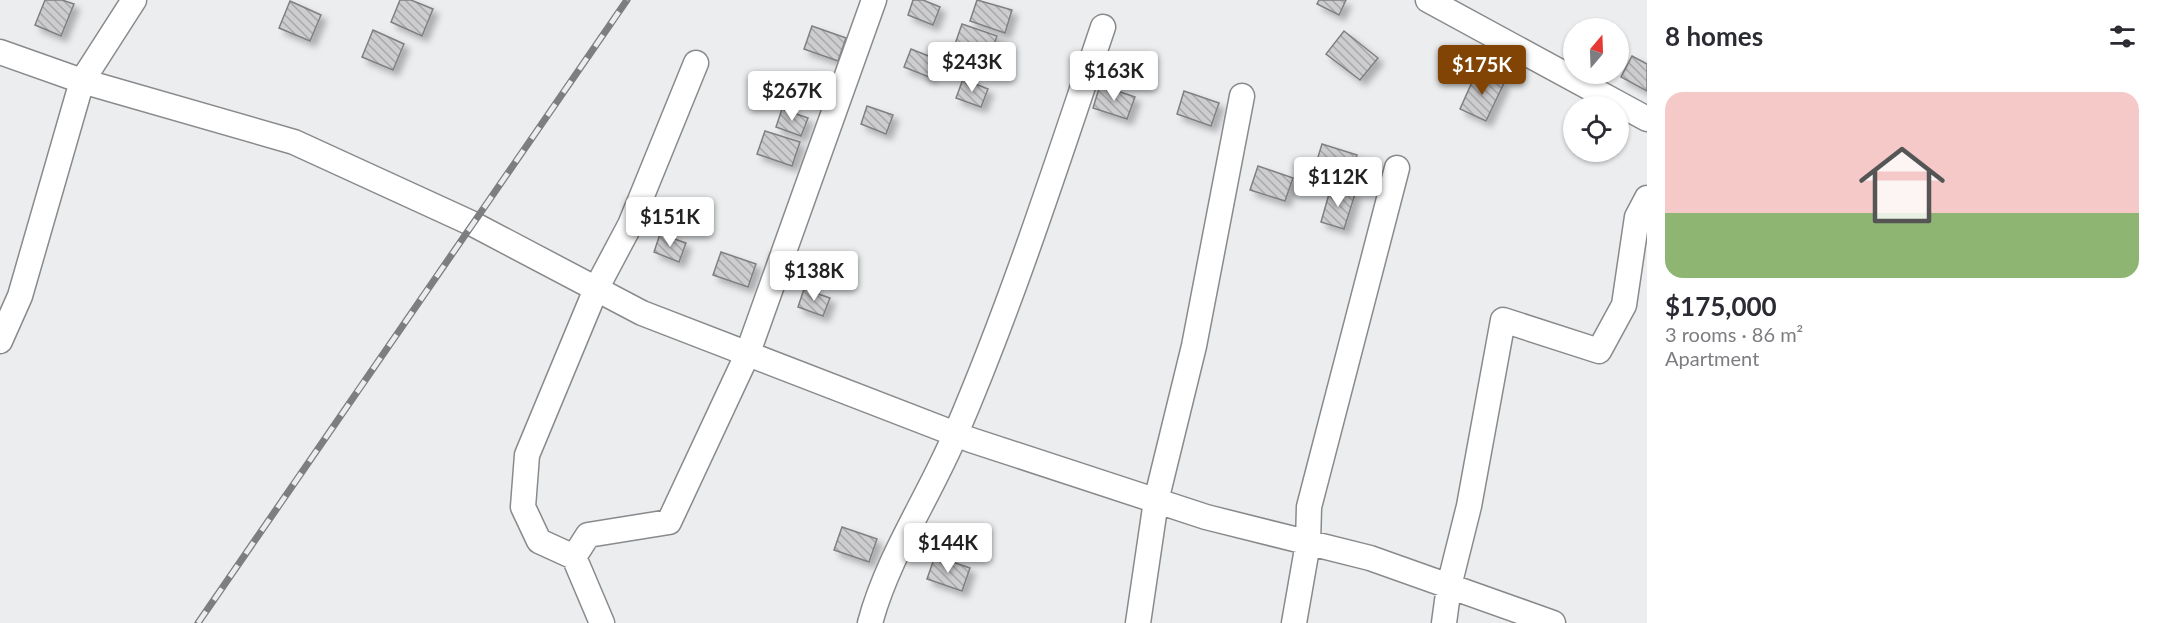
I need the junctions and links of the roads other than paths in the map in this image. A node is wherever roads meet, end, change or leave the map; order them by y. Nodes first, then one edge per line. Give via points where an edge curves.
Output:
1 (134, 0) edge
2 (874, 0) edge
3 (1428, 0) edge
4 (1103, 27) dead end
5 (0, 52) edge
6 (696, 63) dead end
7 (82, 81) junction
8 (1242, 96) dead end
9 (1647, 119) edge
10 (1397, 168) dead end
11 (1647, 198) edge
12 (596, 289) junction
13 (0, 341) edge
14 (747, 355) junction
15 (955, 434) junction
16 (1156, 501) junction
17 (1308, 543) junction
18 (574, 557) junction
19 (1449, 586) junction
20 (602, 623) edge
21 (870, 623) edge
22 (1138, 623) edge
23 (1294, 623) edge
24 (1444, 623) edge
25 (1552, 623) edge

1 - 7 street
2 - 14 street
3 - 9 street
4 - 15 street via 1022,268
5 - 7 street
6 - 12 street via 630,225
7 - 12 street via 294,142 473,224
7 - 13 street via 20,296
8 - 16 street via 1194,346
10 - 17 street via 1309,507
11 - 19 street via 1636,217 1624,305 1599,351 1503,320 1469,506
12 - 14 street via 642,313
12 - 18 street via 527,455 523,507 527,516 539,541
14 - 15 street
14 - 18 street via 669,522 588,535
15 - 16 street
15 - 21 street via 878,592
16 - 17 street via 1206,518
16 - 22 street
17 - 19 street via 1370,558
17 - 23 street
18 - 20 street
19 - 24 street
19 - 25 street

